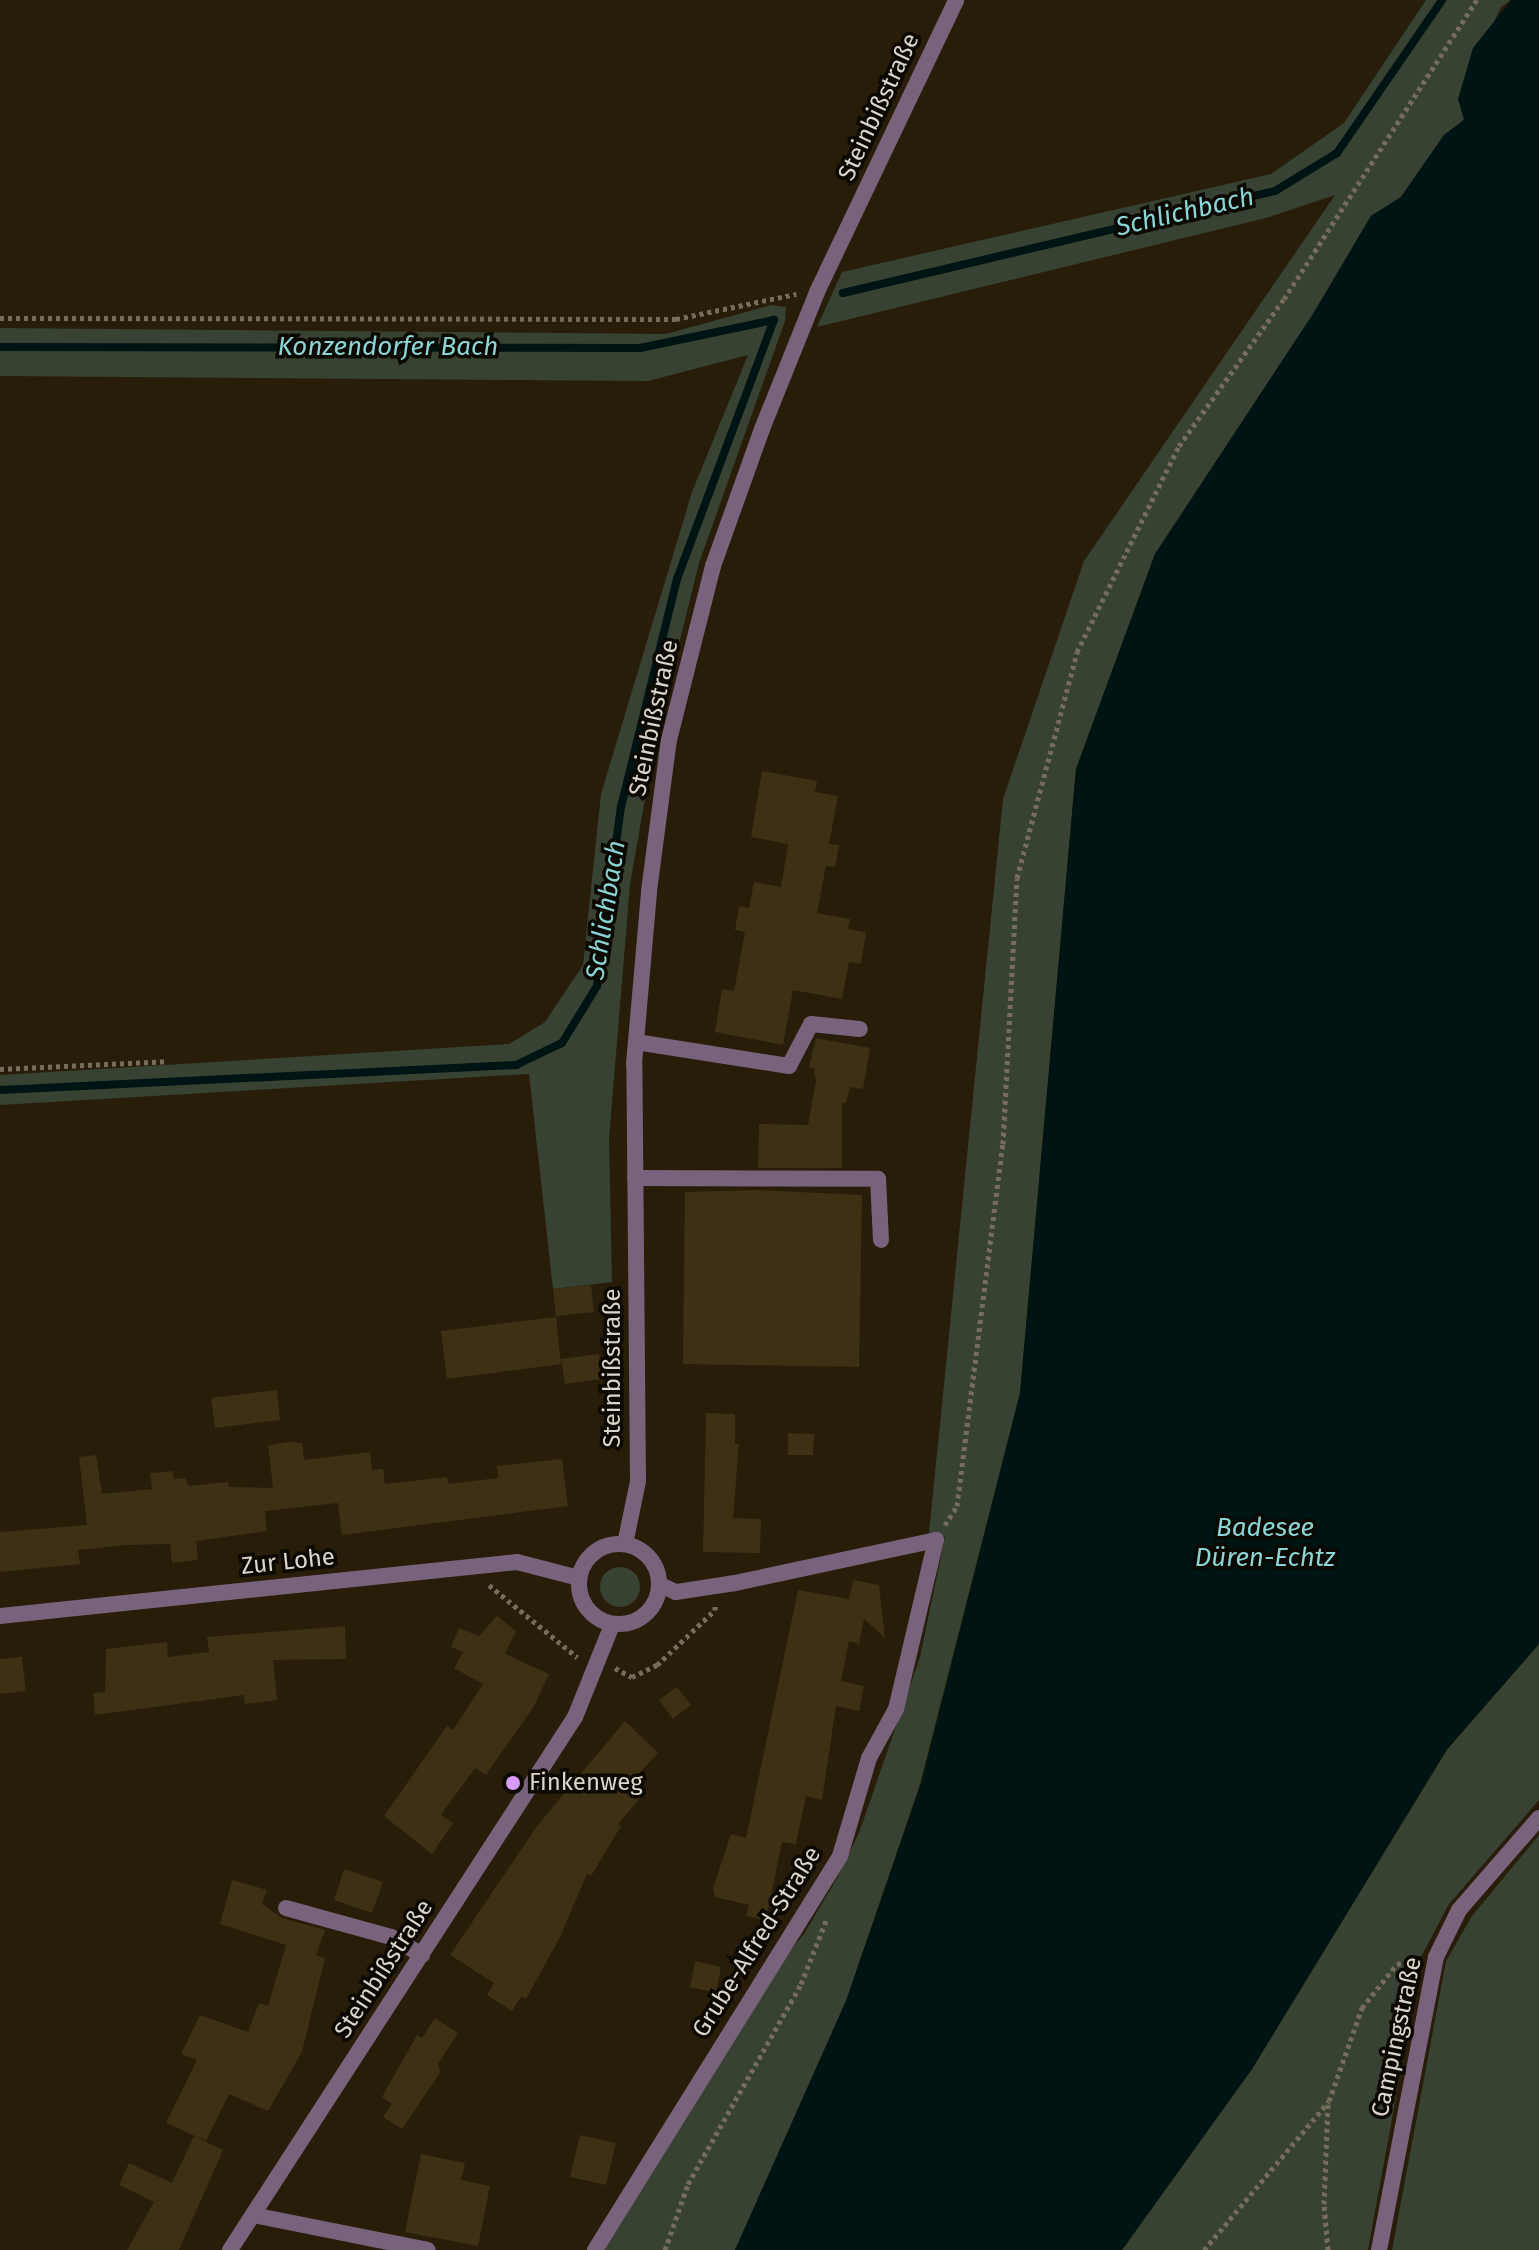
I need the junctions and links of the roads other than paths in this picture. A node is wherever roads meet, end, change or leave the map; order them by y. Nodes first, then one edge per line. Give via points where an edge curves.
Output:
1 (956, 0) edge
2 (860, 1029) dead end
3 (636, 1042) junction
4 (635, 1178) junction
5 (881, 1240) dead end
6 (625, 1544) junction
7 (579, 1578) junction
8 (660, 1585) junction
9 (0, 1616) edge
10 (612, 1625) junction
11 (1539, 1818) edge
12 (286, 1908) dead end
13 (422, 1955) junction
14 (253, 2215) junction
15 (230, 2250) edge
16 (428, 2250) edge
17 (595, 2250) edge
18 (1379, 2250) edge

1 - 3 street, Steinbißstraße via 817,292 713,566 669,740
2 - 3 street via 811,1024 789,1066
3 - 4 street, Steinbißstraße
4 - 5 street via 878,1179
4 - 6 street, Steinbißstraße via 638,1481
6 - 7 street via 595,1552
6 - 8 street via 650,1558
7 - 9 street, Zur Lohe via 517,1562
7 - 10 street via 586,1608
8 - 10 street via 645,1616
8 - 17 street, Grube-Alfred-Straße via 676,1592 714,1586 936,1540 896,1709 869,1758 840,1856
10 - 13 street, Steinbißstraße via 575,1717
11 - 18 street, Campingstraße via 1459,1910 1436,1957
12 - 13 street via 391,1937
13 - 14 street, Steinbißstraße
14 - 15 street, Steinbißstraße
14 - 16 street

